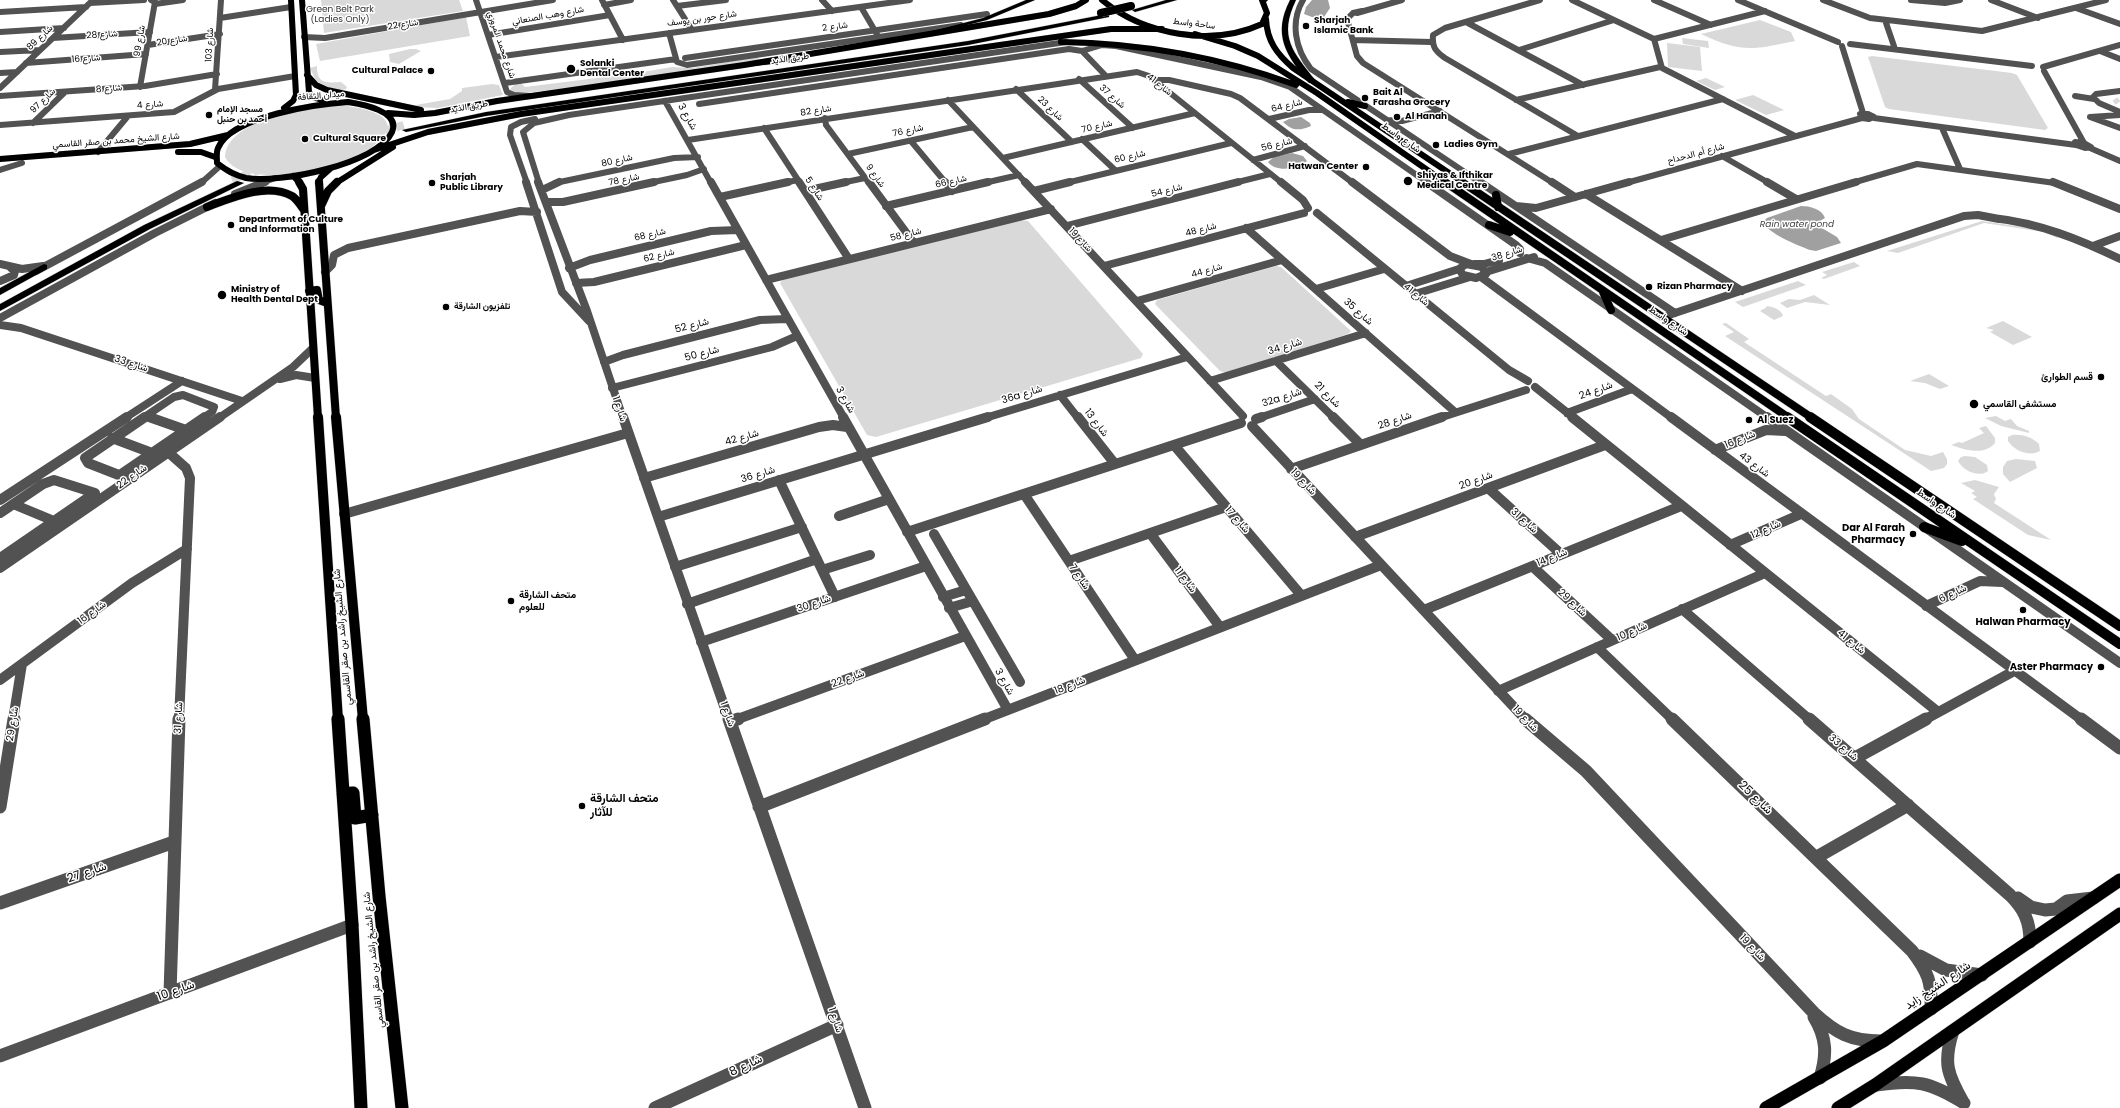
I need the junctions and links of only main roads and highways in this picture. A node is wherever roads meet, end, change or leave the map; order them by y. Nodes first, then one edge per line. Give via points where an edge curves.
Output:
1 (291, 0) edge
2 (302, 0) edge
3 (1032, 0) edge
4 (1086, 0) edge
5 (1102, 0) edge
6 (1156, 0) edge
7 (1174, 0) edge
8 (1293, 0) edge
9 (1264, 1) edge
10 (291, 7) junction
11 (1133, 8) junction
12 (304, 15) junction
13 (1104, 15) junction
14 (1266, 19) junction
15 (1162, 29) junction
16 (1195, 34) junction
17 (911, 35) junction
18 (998, 46) junction
19 (887, 50) junction
20 (764, 55) road end
21 (759, 62) junction
22 (881, 62) junction
23 (744, 65) junction
24 (307, 75) junction
25 (750, 81) junction
26 (1312, 81) junction
27 (690, 84) junction
28 (744, 89) road end
29 (1316, 93) junction
30 (1338, 99) junction
31 (336, 102) junction
32 (601, 103) junction
33 (637, 105) road end
34 (1365, 106) road end
35 (461, 108) junction
36 (276, 113) junction
37 (388, 113) junction
38 (486, 120) junction
39 (232, 133) junction
40 (1373, 133) junction
41 (1374, 144) road end
42 (374, 150) junction
43 (215, 157) junction
44 (0, 159) edge
45 (0, 164) edge
46 (331, 168) junction
47 (293, 176) junction
48 (1496, 195) road end
49 (321, 206) junction
50 (207, 207) road end
51 (1498, 207) junction
52 (304, 210) junction
53 (1489, 225) road end
54 (1522, 236) junction
55 (47, 265) road end
56 (1602, 290) junction
57 (309, 291) junction
58 (0, 292) edge
59 (0, 300) edge
60 (327, 303) junction
61 (0, 308) edge
62 (1611, 310) road end
63 (1924, 527) road end
64 (1974, 544) junction
65 (2120, 626) edge
66 (2099, 629) junction
67 (2120, 644) edge
68 (2120, 651) edge
69 (342, 794) junction
70 (372, 815) junction
71 (2120, 880) edge
72 (2120, 914) edge
73 (361, 1108) edge
74 (402, 1108) edge
75 (1766, 1108) edge
76 (1838, 1108) edge

1 - 10 main road
2 - 12 main road
3 - 17 highway via 986,17
4 - 17 main road via 1076,6 1049,14
5 - 15 main road, ساحة واسط via 1126,17
6 - 11 highway, طريق الذيد
7 - 11 highway, طريق الذيد
8 - 26 highway via 1285,17 1286,46 1293,60
9 - 14 main road
10 - 12 main road via 296,16
10 - 36 main road via 295,98
11 - 13 highway, طريق الذيد
12 - 24 main road
13 - 19 highway, طريق الذيد
13 - 27 highway, طريق الذيد via 974,42
14 - 16 main road, ساحة واسط via 1256,28 1235,34
14 - 26 main road, شارع واسط via 1268,38 1275,51 1289,65
15 - 16 main road, ساحة واسط
15 - 18 main road via 1111,29
16 - 29 main road, شارع واسط via 1258,56
17 - 21 main road
18 - 22 main road
18 - 29 main road via 1066,42 1120,43 1166,48 1240,64
19 - 23 highway
19 - 27 highway, طريق الذيد via 485,109 405,127
20 - 21 main road via 764,59
21 - 23 main road
22 - 25 main road
22 - 27 highway
23 - 35 main road
24 - 31 main road via 312,97
24 - 35 main road via 316,85 327,90 406,108
25 - 28 main road
25 - 32 main road
26 - 30 main road, شارع واسط
29 - 40 main road, شارع واسط
30 - 34 main road
30 - 51 main road, شارع واسط
31 - 36 main road, ميدان الثقافة via 312,104
31 - 37 main road, ميدان الثقافة via 368,105
32 - 33 main road via 627,102
32 - 38 main road
35 - 37 main road via 424,114
36 - 39 main road, ميدان الثقافة via 255,120
37 - 42 main road via 393,126 390,134
38 - 42 main road via 418,134
38 - 49 main road via 425,135 393,148 339,180 328,191
39 - 43 main road, ميدان الثقافة via 219,145
39 - 44 main road, شارع الشيخ محمد بن صقر القاسمي via 190,144
40 - 41 main road
40 - 54 main road, شارع واسط
42 - 46 main road
43 - 45 main road, شارع الشيخ محمد بن صقر القاسمي via 200,152 180,152
43 - 47 main road via 220,166 241,176
46 - 47 main road
46 - 49 main road, شارع الشيخ راشد بن صقر القاسمي via 318,181
47 - 52 main road, شارع الشيخ راشد بن صقر القاسمي via 303,187
48 - 51 main road
49 - 60 main road, شارع الشيخ راشد بن صقر القاسمي
50 - 52 main road via 242,195 272,192 293,196
51 - 65 main road, شارع واسط
52 - 57 main road, شارع الشيخ راشد بن صقر القاسمي
53 - 54 main road
54 - 56 main road, شارع واسط
55 - 58 highway
56 - 62 main road
56 - 64 main road, شارع واسط
57 - 60 main road via 317,290 319,300
57 - 69 main road, شارع الشيخ راشد بن صقر القاسمي
59 - 61 highway via 158,214 236,182 147,227
60 - 70 main road, شارع الشيخ راشد بن صقر القاسمي
63 - 64 main road
64 - 66 main road, شارع واسط
66 - 67 main road, شارع واسط
66 - 68 main road
69 - 70 main road via 353,793 355,818
69 - 73 main road, شارع الشيخ راشد بن صقر القاسمي via 352,925
70 - 74 main road, شارع الشيخ راشد بن صقر القاسمي
71 - 75 main road, شارع الشيخ زايد via 1883,1041
72 - 76 main road via 1875,1085

